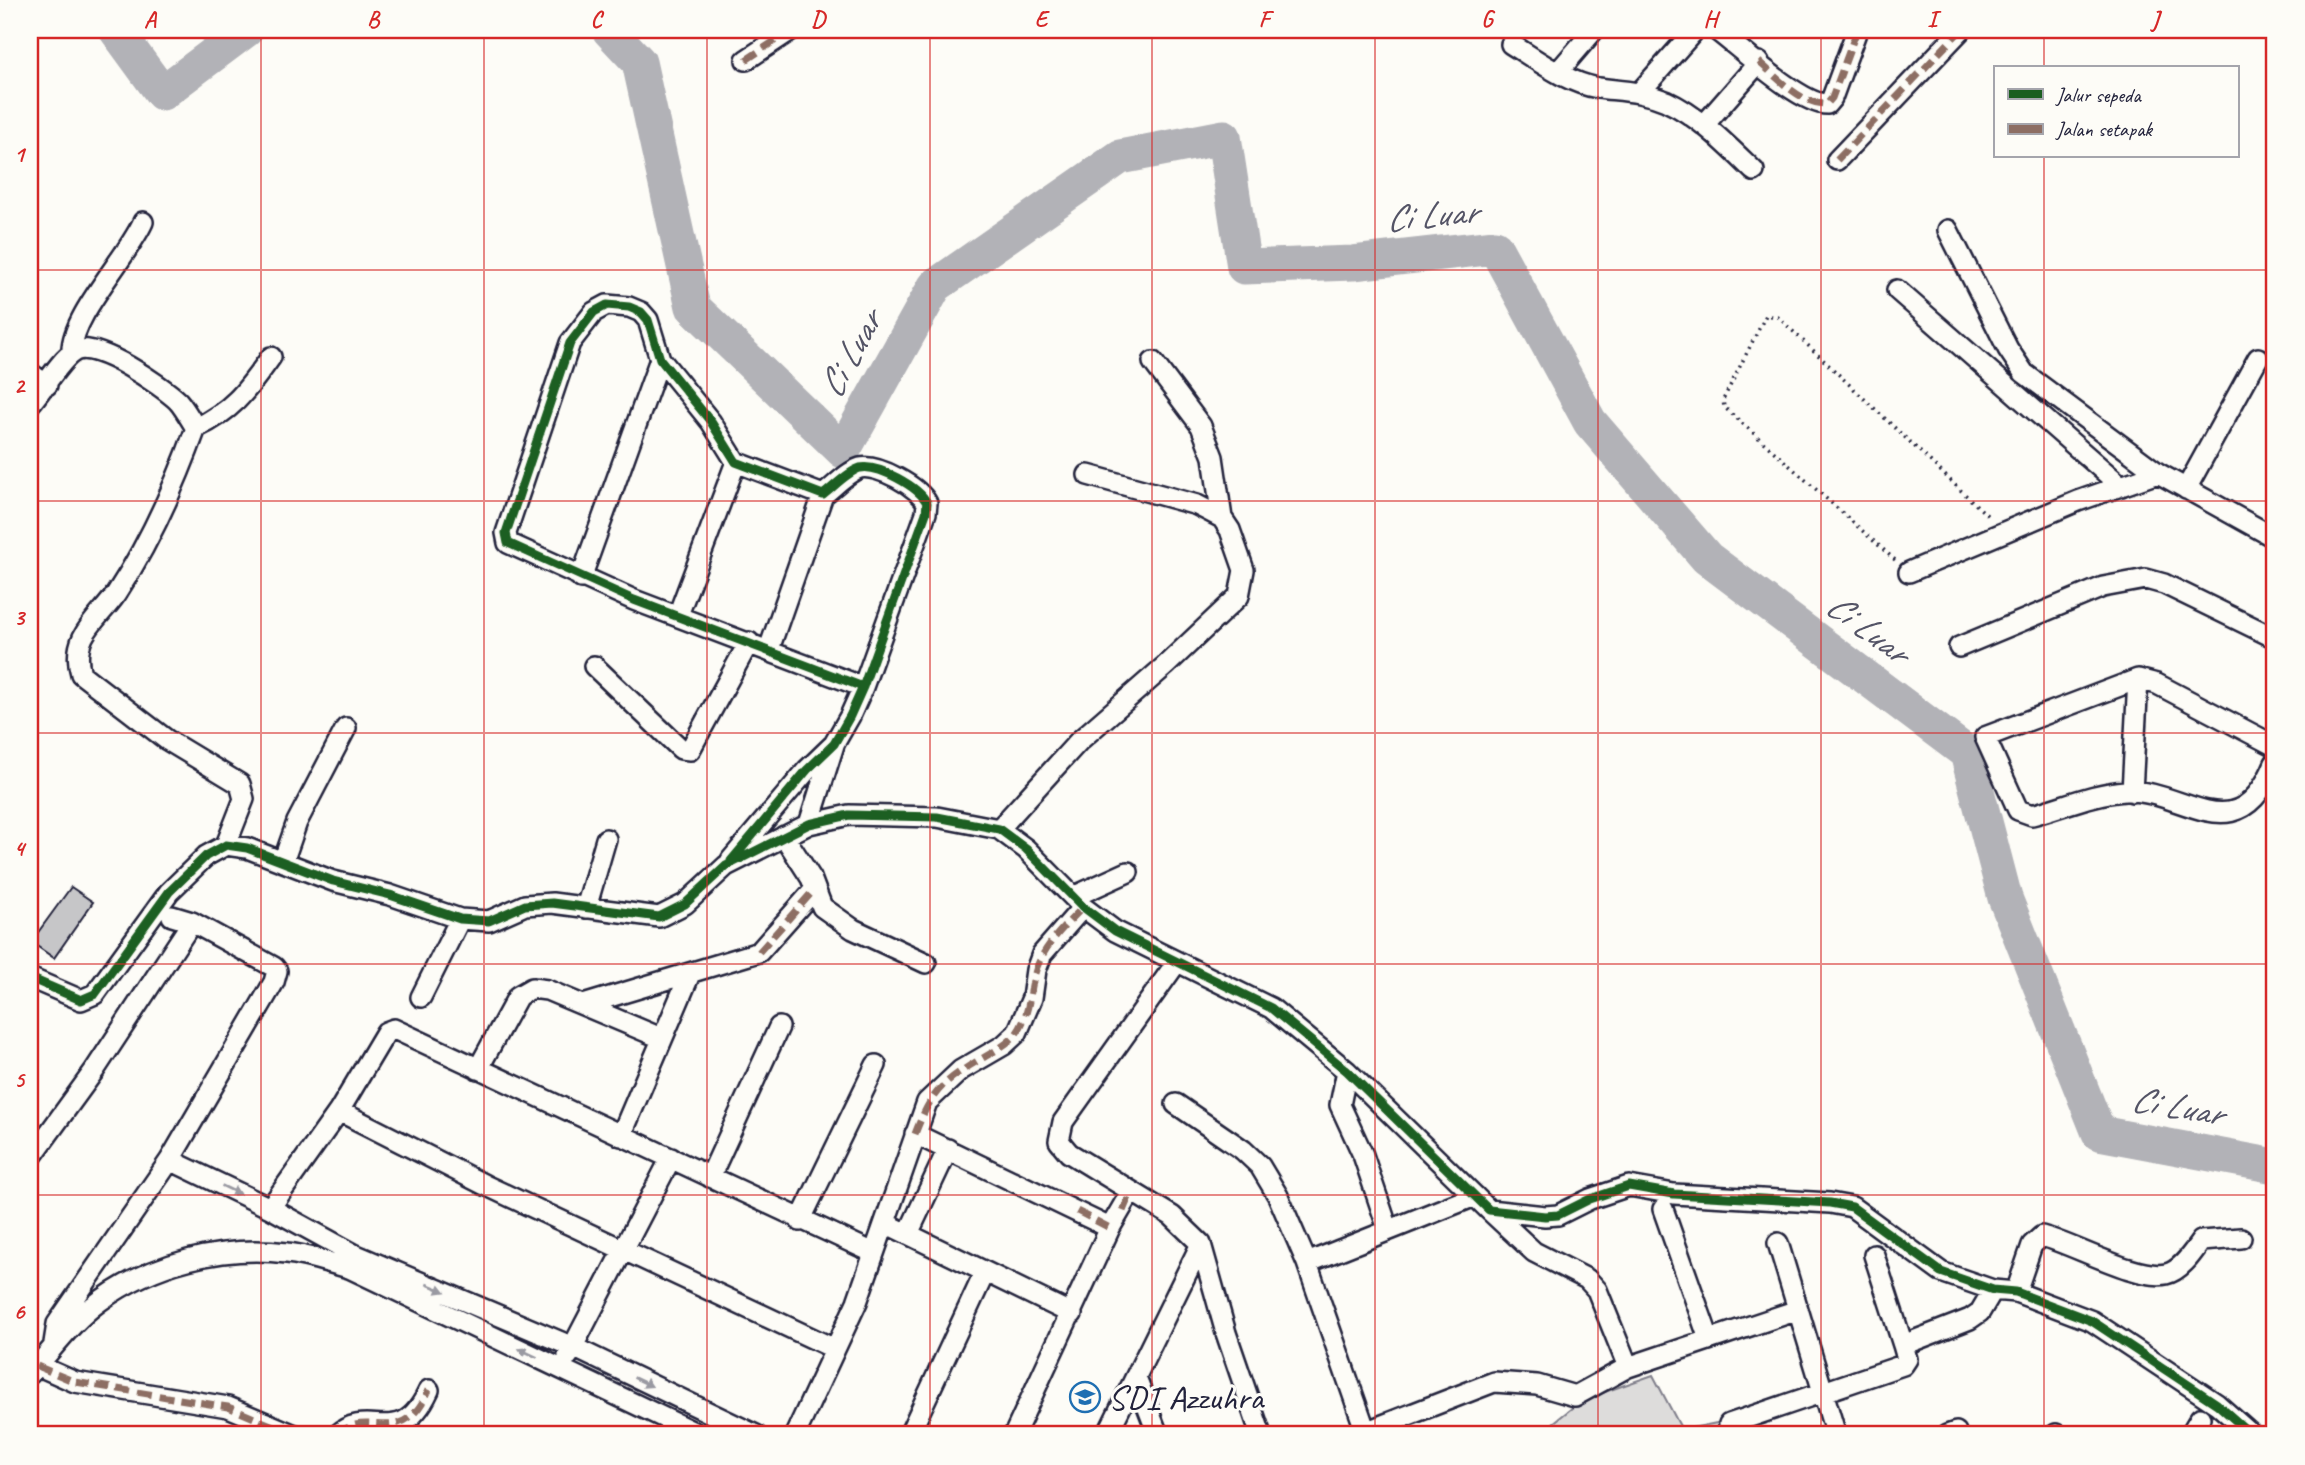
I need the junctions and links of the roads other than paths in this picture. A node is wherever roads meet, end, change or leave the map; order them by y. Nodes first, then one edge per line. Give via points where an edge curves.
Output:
1 (791, 30) edge
2 (1594, 30) edge
3 (1695, 30) edge
4 (1716, 30) edge
5 (1857, 30) edge
6 (1961, 30) edge
7 (1511, 44) dead end
8 (746, 60) dead end
9 (1759, 62) junction
10 (1558, 72) junction
11 (1640, 92) junction
12 (1704, 125) junction
13 (1837, 160) dead end
14 (1754, 171) dead end
15 (143, 222) dead end
16 (1948, 230) dead end
17 (1896, 290) dead end
18 (72, 353) junction
19 (271, 357) dead end
20 (2258, 358) dead end
21 (660, 359) junction
22 (1153, 362) dead end
23 (30, 373) edge
24 (47, 385) junction
25 (30, 404) edge
26 (196, 428) junction
27 (736, 462) junction
28 (2158, 473) junction
29 (1088, 475) dead end
30 (2121, 486) junction
31 (2186, 489) junction
32 (823, 495) junction
33 (1222, 518) junction
34 (2275, 538) edge
35 (1909, 572) road end
36 (582, 578) junction
37 (678, 615) junction
38 (2275, 638) edge
39 (749, 642) junction
40 (1959, 647) dead end
41 (769, 649) junction
42 (594, 666) dead end
43 (2138, 679) junction
44 (863, 688) junction
45 (346, 728) dead end
46 (834, 744) junction
47 (2275, 746) edge
48 (2275, 763) edge
49 (2132, 792) junction
50 (809, 824) junction
51 (999, 829) junction
52 (784, 836) junction
53 (606, 839) dead end
54 (226, 845) junction
55 (283, 862) junction
56 (726, 866) junction
57 (1128, 872) dead end
58 (814, 890) junction
59 (1078, 902) junction
60 (586, 908) junction
61 (172, 916) dead end
62 (460, 919) junction
63 (192, 922) junction
64 (1177, 962) junction
65 (926, 963) dead end
66 (690, 974) junction
67 (30, 978) edge
68 (421, 997) dead end
69 (583, 1005) junction
70 (779, 1027) dead end
71 (661, 1038) junction
72 (876, 1065) dead end
73 (478, 1069) junction
74 (1348, 1071) junction
75 (1176, 1104) dead end
76 (339, 1111) junction
77 (915, 1134) junction
78 (621, 1136) junction
79 (948, 1149) junction
80 (30, 1158) edge
81 (671, 1158) junction
82 (170, 1160) junction
83 (710, 1177) junction
84 (1131, 1192) junction
85 (1482, 1203) junction
86 (270, 1208) junction
87 (1663, 1209) dead end
88 (800, 1221) junction
89 (885, 1223) junction
90 (1110, 1228) junction
91 (1388, 1229) junction
92 (908, 1234) junction
93 (2241, 1238) dead end
94 (1778, 1243) dead end
95 (1201, 1244) junction
96 (625, 1251) junction
97 (874, 1253) junction
98 (1874, 1255) dead end
99 (352, 1261) junction
100 (1307, 1263) junction
101 (985, 1272) junction
102 (1993, 1290) junction
103 (2016, 1292) junction
104 (1798, 1310) junction
105 (1072, 1314) junction
106 (1709, 1339) junction
107 (1903, 1345) junction
108 (573, 1347) junction
109 (53, 1348) junction
110 (835, 1358) junction
111 (1628, 1367) junction
112 (32, 1368) edge
113 (562, 1369) junction
114 (1136, 1377) junction
115 (429, 1390) dead end
116 (1822, 1392) junction
117 (2200, 1418) dead end
118 (1729, 1424) dead end
119 (1363, 1434) edge
120 (295, 1435) edge
121 (337, 1435) edge
122 (700, 1435) edge
123 (756, 1435) edge
124 (795, 1435) edge
125 (802, 1435) edge
126 (909, 1435) edge
127 (1014, 1435) edge
128 (1107, 1435) edge
129 (1158, 1435) edge
130 (1261, 1435) edge
131 (1836, 1435) edge
132 (2190, 1435) edge
133 (2252, 1435) edge

1 - 8 street
2 - 10 street
3 - 11 street
4 - 9 street
5 - 9 street via 1827,104 1794,92
6 - 13 street
7 - 10 street
9 - 12 street
10 - 11 street via 1597,88
11 - 12 street
12 - 14 street
15 - 18 street via 75,328
16 - 28 street via 2024,373
17 - 30 street
18 - 24 street
18 - 26 street via 87,349 107,355 162,387
19 - 26 street via 223,415
20 - 31 street
21 - 27 street via 711,422
21 - 36 street
21 - 36 street via 648,320 641,312 618,305 594,312 570,343 506,533 512,546
22 - 33 street via 1202,426 1213,457
23 - 24 street
24 - 25 street
26 - 54 street via 149,539 115,596 83,637 78,664 81,674 167,740 240,784 244,799
27 - 32 street
27 - 37 street
28 - 30 street
28 - 31 street
29 - 33 street via 1198,505
30 - 35 street
31 - 34 street
32 - 41 street
32 - 44 street via 854,471 867,468 914,486 927,503
33 - 51 street via 1244,570 1238,596 1079,741
36 - 37 street
37 - 39 street
38 - 40 street via 2165,583 2146,579 2103,587
39 - 41 street
39 - 42 street via 690,750 681,748
41 - 44 street
43 - 47 street via 2157,684
43 - 49 street
43 - 49 street via 1985,737 2021,813 2032,816 2095,797
44 - 46 street
45 - 55 street via 297,822
46 - 50 street
46 - 56 street
48 - 49 street via 2261,792 2246,805 2226,812 2188,808
50 - 51 street via 880,814 937,817
50 - 52 street
51 - 59 street via 1026,849
52 - 56 street
52 - 58 street
53 - 60 street
54 - 55 street
54 - 67 street via 206,856 169,892 95,995 81,1000
55 - 62 street
56 - 60 street via 685,904 659,917
57 - 59 street
58 - 65 street via 822,907 843,923
58 - 66 street via 759,951
59 - 64 street via 1115,931
59 - 77 street via 1042,954 1032,998 1017,1033 939,1088 927,1102
60 - 62 street via 526,905 489,921
61 - 63 street
62 - 68 street
63 - 80 street via 94,1071
63 - 82 street via 276,971 274,982
64 - 74 street via 1271,1008
64 - 84 street via 1059,1134 1069,1153
66 - 69 street
66 - 71 street
69 - 71 street
69 - 73 street via 541,988 525,991
70 - 83 street
71 - 78 street
72 - 88 street
73 - 76 street via 389,1030
73 - 78 street
74 - 85 street
74 - 91 street via 1340,1105
75 - 100 street via 1260,1166
76 - 86 street
76 - 96 street
77 - 79 street
77 - 89 street
78 - 81 street
79 - 90 street
79 - 92 street
81 - 83 street
81 - 96 street
82 -> 86 street
82 - 109 street via 57,1324
83 - 88 street
84 - 90 street
84 - 95 street via 1172,1216
85 - 91 street
85 - 102 street via 1558,1215 1629,1186 1674,1194 1830,1203 1852,1207 1941,1272
85 - 111 street via 1534,1252 1587,1279 1597,1290
86 - 99 street
87 - 106 street
88 - 97 street
89 - 92 street
89 - 97 street
90 - 105 street
91 - 100 street
92 - 101 street
93 - 103 street via 2202,1241 2168,1274 2144,1273 2042,1236 2032,1245
94 - 104 street
95 - 114 street
95 - 130 street
96 - 108 street
96 - 110 street
97 - 110 street
98 - 107 street
99 -> 108 street
99 - 109 street via 243,1251 172,1265 99,1302
113 -> 99 street
100 - 119 street
101 - 105 street
101 - 126 street
102 - 103 street
102 - 107 street via 1970,1319
103 - 133 street via 2092,1321 2217,1404
104 - 106 street
104 - 116 street
105 - 127 street
106 - 111 street
107 - 116 street via 1907,1359 1899,1368
108 - 113 street
108 -> 123 street
109 - 112 street
110 - 124 street
110 - 125 street
111 - 119 street via 1575,1396 1537,1385 1494,1382
112 - 120 street via 75,1382 228,1407
113 - 122 street
114 - 128 street
114 - 129 street
115 - 121 street via 420,1409 405,1422 350,1427
116 - 118 street
116 - 131 street
117 - 132 street

